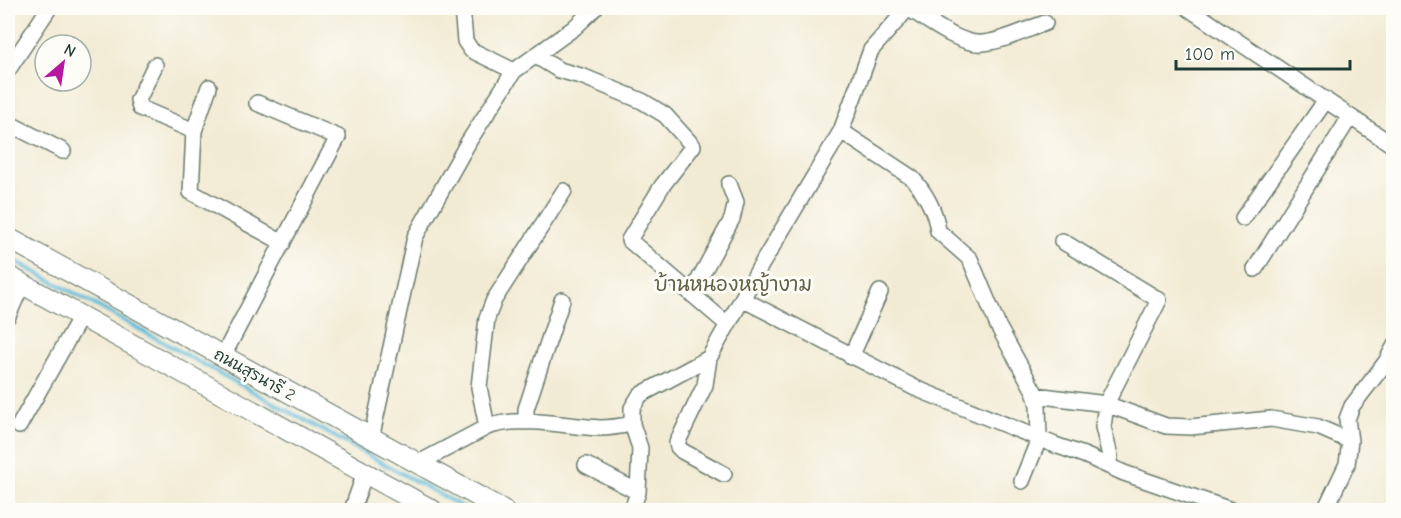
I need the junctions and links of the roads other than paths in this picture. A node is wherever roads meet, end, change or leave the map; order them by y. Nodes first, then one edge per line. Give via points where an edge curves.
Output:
1 (49, 8) edge
2 (462, 8) edge
3 (595, 8) edge
4 (908, 8) edge
5 (1188, 8) edge
6 (1045, 23) dead end
7 (536, 56) junction
8 (155, 66) dead end
9 (8, 70) edge
10 (514, 71) junction
11 (209, 87) dead end
12 (1326, 100) junction
13 (257, 103) dead end
14 (1350, 117) junction
15 (8, 123) edge
16 (194, 131) junction
17 (841, 131) junction
18 (1394, 146) edge
19 (63, 151) dead end
20 (729, 184) dead end
21 (564, 191) dead end
22 (1244, 218) dead end
23 (8, 238) edge
24 (1062, 241) dead end
25 (283, 243) junction
26 (1255, 269) dead end
27 (15, 280) edge
28 (880, 292) dead end
29 (691, 294) junction
30 (742, 299) junction
31 (562, 300) dead end
32 (8, 316) edge
33 (81, 316) junction
34 (728, 325) junction
35 (1394, 347) edge
36 (223, 356) junction
37 (851, 357) junction
38 (709, 358) junction
39 (1035, 395) junction
40 (1106, 404) junction
41 (525, 422) junction
42 (632, 424) junction
43 (19, 426) dead end
44 (487, 427) junction
45 (371, 439) junction
46 (1039, 439) junction
47 (1350, 441) junction
48 (417, 464) junction
49 (586, 465) dead end
50 (1108, 466) junction
51 (365, 473) junction
52 (724, 474) dead end
53 (1022, 481) dead end
54 (638, 492) junction
55 (352, 510) edge
56 (432, 510) edge
57 (503, 510) edge
58 (632, 510) edge
59 (1231, 510) edge
60 (1325, 510) edge

1 - 9 street
2 - 10 street via 465,41 471,50
3 - 7 street
4 - 6 street via 975,43 993,41
4 - 17 street via 871,50
5 - 12 street
7 - 10 street
7 - 29 street via 559,70 642,101 665,115 693,146 662,186 629,240
8 - 16 street via 138,100 140,108
10 - 45 street via 415,237
11 - 16 street
12 - 14 street
12 - 22 street
13 - 25 street via 338,137
14 - 18 street
14 - 26 street
15 - 19 street
16 - 25 street via 191,192
17 - 30 street
17 - 39 street via 912,178 937,219 938,231 970,259 998,326
20 - 29 street via 736,202 732,219
21 - 44 street via 494,300 487,318 479,387
23 - 36 main road, ถนนสุรนารี 2
24 - 40 street via 1159,300
25 - 36 street
27 - 32 street
27 - 33 main road, ถนนสุรนารี 2
28 - 37 street
29 - 34 street
30 - 34 street
30 - 37 street
31 - 41 street
33 - 43 street
33 - 51 main road, ถนนสุรนารี 2
34 - 38 street
35 - 47 street via 1353,406 1347,419
36 - 45 main road, ถนนสุรนารี 2
37 - 46 street
38 - 42 street via 640,395 632,408
38 - 52 street via 705,385 677,443 682,451
39 - 40 street
39 - 46 street
40 - 47 street via 1166,426 1271,419 1318,427
40 - 50 street via 1103,426 1110,456
41 - 42 street via 603,428
41 - 44 street
42 - 54 street via 640,448
44 - 48 street
45 - 48 main road, ถนนสุรนารี 2
46 - 50 street
46 - 53 street
47 - 60 street via 1347,464
48 - 57 main road, ถนนสุรนารี 2
49 - 54 street
50 - 59 street
51 - 55 street
51 - 56 main road, ถนนสุรนารี 2
54 - 58 street

